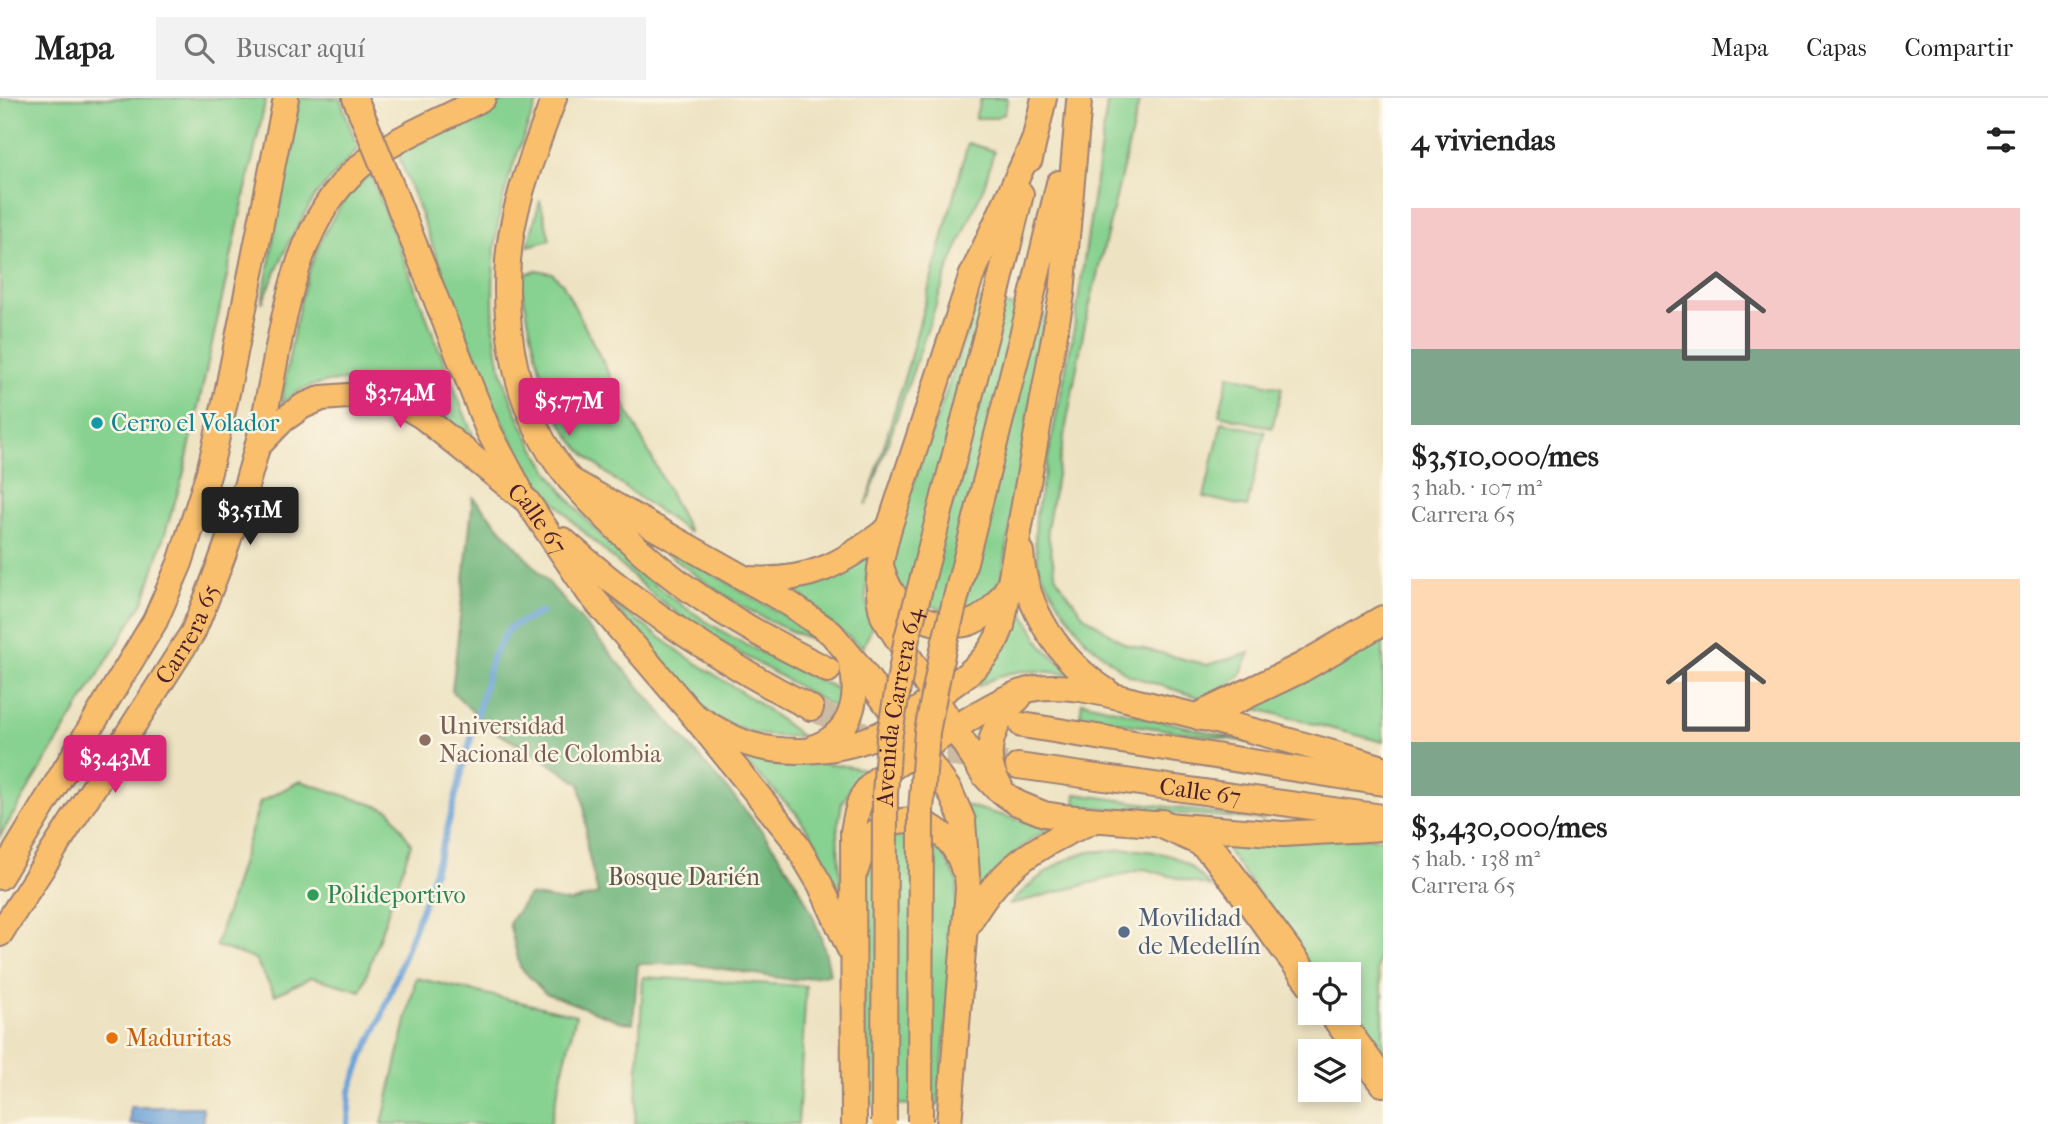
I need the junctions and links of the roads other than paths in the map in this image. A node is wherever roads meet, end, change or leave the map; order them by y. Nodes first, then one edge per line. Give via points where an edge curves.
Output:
1 (286, 98) edge
2 (355, 98) edge
3 (482, 98) edge
4 (554, 98) edge
5 (1044, 98) edge
6 (1079, 100) edge
7 (1034, 143) junction
8 (258, 446) junction
9 (570, 480) junction
10 (527, 501) junction
11 (889, 528) junction
12 (1019, 529) junction
13 (880, 561) junction
14 (741, 578) junction
15 (1009, 587) junction
16 (1383, 620) edge
17 (846, 648) junction
18 (828, 670) dead end
19 (1034, 688) junction
20 (1116, 697) junction
21 (934, 698) junction
22 (811, 708) tunnel mouth
23 (692, 714) junction
24 (1201, 716) junction
25 (900, 721) junction
26 (1022, 725) dead end
27 (953, 729) junction
28 (810, 749) junction
29 (920, 750) junction
30 (1018, 766) tunnel mouth
31 (1383, 768) edge
32 (1383, 783) edge
33 (1008, 798) junction
34 (1383, 817) edge
35 (1097, 820) junction
36 (1162, 824) junction
37 (1383, 828) edge
38 (0, 877) edge
39 (852, 881) junction
40 (968, 889) junction
41 (964, 932) junction
42 (0, 934) edge
43 (854, 958) junction
44 (1298, 966) edge
45 (1341, 1025) edge
46 (1383, 1082) edge
47 (884, 1122) edge
48 (920, 1123) edge
49 (854, 1124) edge
50 (949, 1124) edge

1 - 38 main road, Carrera 65 via 227,393 209,472 183,553 155,621
2 - 10 main road, Calle 67, bridge via 483,418
3 - 8 main road, Carrera 65 via 367,161 320,216 294,280
4 - 9 main road, Calle 67 via 518,200 508,261 507,305 514,362 527,406 545,444
5 - 7 main road
6 - 12 main road via 1062,294
6 - 48 main road, Avenida Carrera 64, bridge via 945,638 927,732 921,811
7 - 11 main road via 971,277
7 - 47 main road, Avenida Carrera 64, bridge via 907,638 889,738
8 - 10 main road via 283,420 322,398 380,398 423,417
8 - 42 main road, Carrera 65 via 193,632
9 - 14 main road
9 - 18 main road, Calle 67 via 646,558 682,587
10 - 22 main road, Calle 67 via 587,561 672,626
10 - 23 main road via 589,593
11 - 13 main road
11 - 14 main road via 856,554 820,572 788,579
12 - 15 main road
12 - 20 main road via 1024,577 1042,623 1077,668
13 - 15 main road via 889,588 905,610 938,623 977,620 991,611
13 - 21 main road via 883,617
14 - 17 main road via 811,618
15 - 21 main road via 1002,626 989,654
16 - 24 highway via 1301,668
17 - 25 main road
17 - 28 main road via 854,681 852,711 837,734
19 - 20 main road
19 - 27 main road
19 - 33 main road via 1000,718 989,749 996,781
20 - 24 main road
21 - 25 main road
21 - 27 main road
23 - 28 main road via 751,744
23 - 43 main road via 792,837
24 - 31 main road
25 - 28 main road via 865,741
25 - 29 main road
26 - 32 main road, Calle 67
27 - 29 main road
27 - 33 main road via 984,775
29 - 39 main road via 880,777 860,799 853,832
29 - 40 main road via 960,809
30 - 34 main road, Calle 67
33 - 35 main road via 1044,814
35 - 36 main road
35 - 41 main road via 1047,843 1007,872 984,897
36 - 37 main road via 1283,834
36 - 44 highway via 1200,841 1215,854
39 - 40 main road via 875,833 889,824 915,821 950,840
39 - 43 main road
40 - 41 main road
41 - 50 main road
43 - 49 main road
45 - 46 highway

